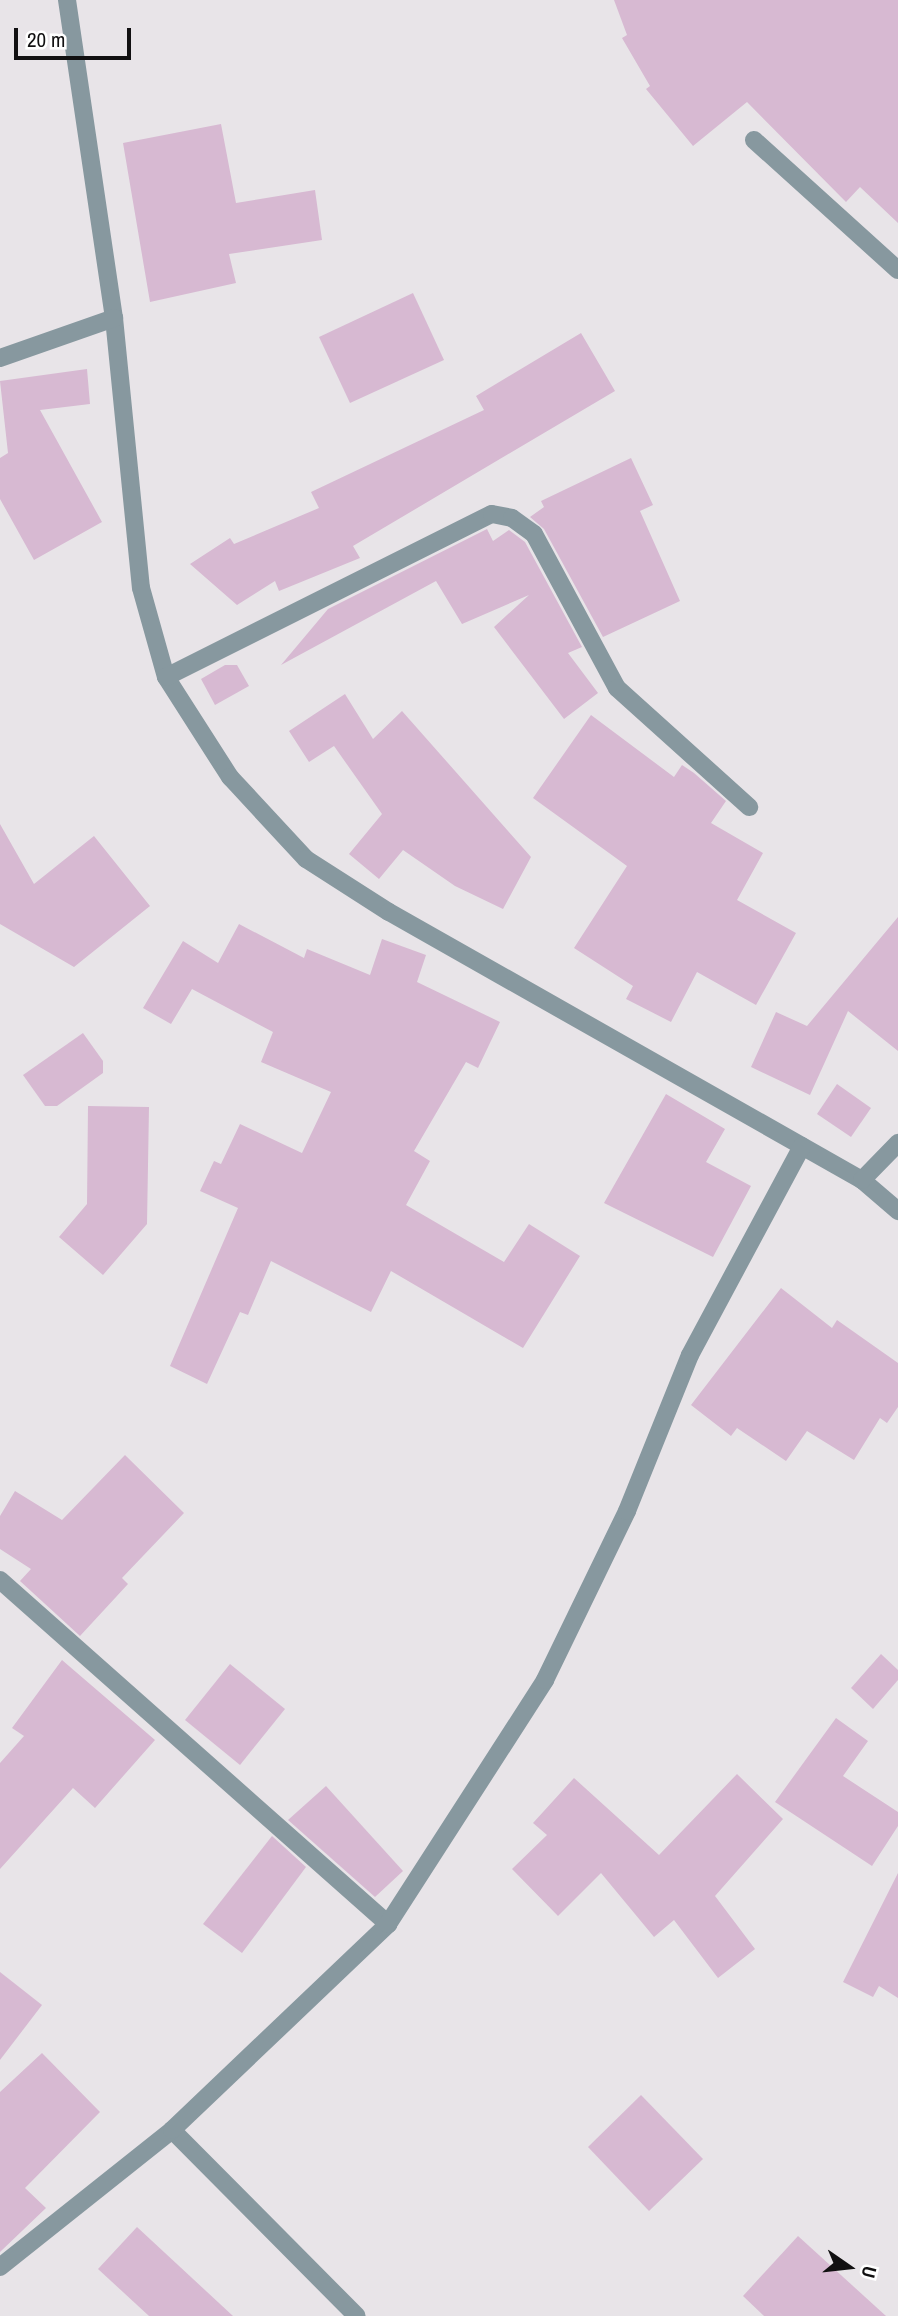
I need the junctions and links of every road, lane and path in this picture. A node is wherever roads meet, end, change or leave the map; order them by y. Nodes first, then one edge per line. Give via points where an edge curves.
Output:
1 (67, 0) edge
2 (754, 140) dead end
3 (898, 270) edge
4 (114, 318) junction
5 (0, 358) edge
6 (166, 677) junction
7 (749, 807) dead end
8 (898, 1143) edge
9 (803, 1146) junction
10 (862, 1180) junction
11 (898, 1211) edge
12 (0, 1580) edge
13 (388, 1924) junction
14 (172, 2130) junction
15 (3, 2259) edge
16 (357, 2316) edge

1 - 4 street
2 - 3 street
4 - 5 street
4 - 6 street via 141,588
6 - 7 street via 492,514 502,516 534,534 617,688
6 - 9 street via 230,777 306,859 388,912
8 - 10 street
9 - 10 street
9 - 13 street via 690,1355 627,1511 545,1680
10 - 11 street
12 - 13 street
13 - 14 street
14 - 15 street
14 - 16 street

